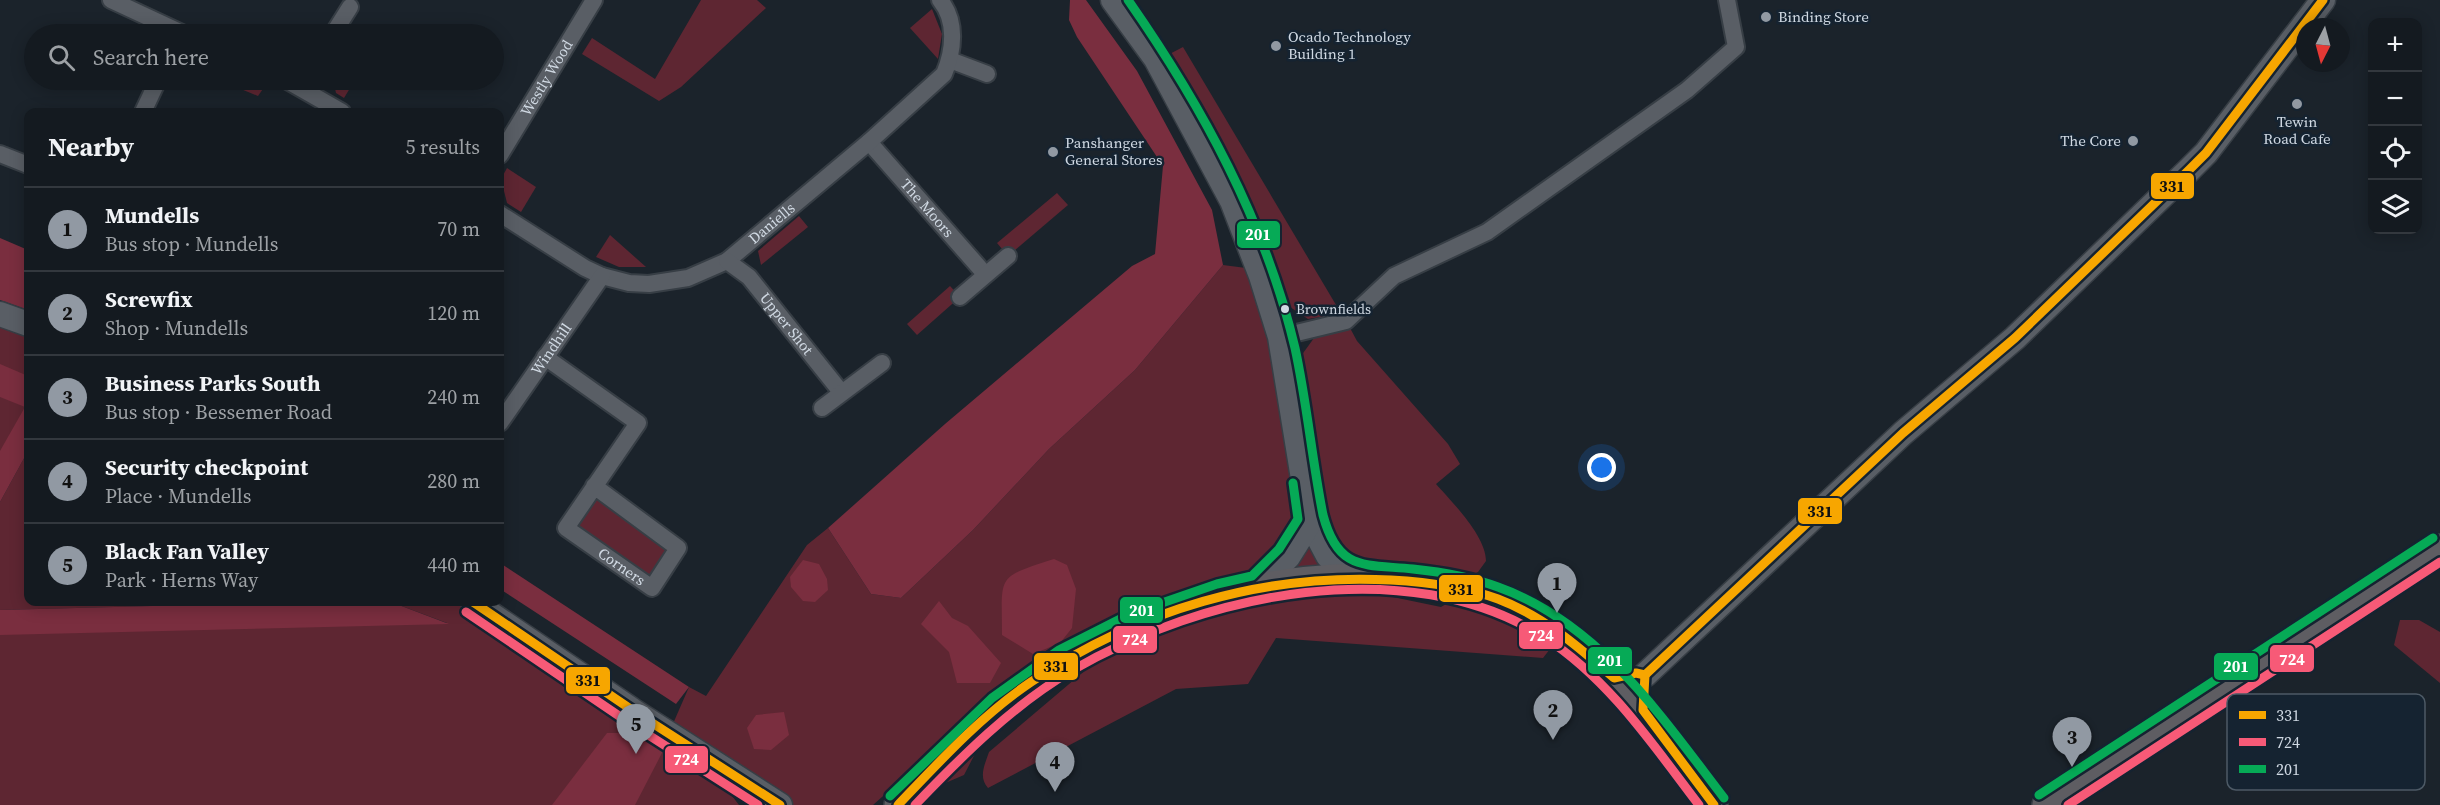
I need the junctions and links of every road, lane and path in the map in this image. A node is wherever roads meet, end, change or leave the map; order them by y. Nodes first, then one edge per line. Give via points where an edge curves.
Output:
1 (111, 0) edge
2 (594, 0) edge
3 (940, 0) edge
4 (1113, 0) edge
5 (1727, 0) edge
6 (2323, 0) edge
7 (350, 7) dead end
8 (160, 24) edge
9 (339, 24) edge
10 (950, 60) junction
11 (987, 74) dead end
12 (153, 90) edge
13 (313, 90) edge
14 (145, 108) edge
15 (337, 108) edge
16 (869, 142) junction
17 (504, 148) edge
18 (0, 154) edge
19 (24, 163) edge
20 (504, 217) edge
21 (1008, 256) dead end
22 (727, 261) junction
23 (985, 274) junction
24 (602, 276) junction
25 (960, 297) dead end
26 (0, 314) edge
27 (24, 323) edge
28 (1280, 337) junction
29 (545, 357) junction
30 (882, 363) dead end
31 (841, 392) junction
32 (822, 408) dead end
33 (504, 417) edge
34 (594, 486) junction
35 (1310, 522) junction
36 (2440, 548) edge
37 (1360, 578) junction
38 (1258, 586) junction
39 (479, 606) edge
40 (1645, 675) junction
41 (1614, 678) junction
42 (1643, 710) junction
43 (733, 777) junction
44 (746, 805) edge
45 (780, 805) edge
46 (898, 805) edge
47 (1714, 805) edge
48 (2046, 805) edge

1 - 8 street
2 - 17 street, Westly Wood
3 - 10 street via 953,35
4 - 28 street via 1156,59 1232,201 1262,276
5 - 28 street via 1736,47 1687,90 1487,232 1394,276 1346,321
6 - 40 street via 2190,169 2015,338 1903,434
7 - 9 street
10 - 11 street
10 - 16 street, Daniells via 944,74
12 - 14 street
13 - 15 street
16 - 22 street, Daniells
16 - 23 street, The Moors
18 - 19 street
20 - 24 street, Daniells
21 - 23 street
22 - 24 street, Daniells via 670,283 629,283
22 - 31 street, Upper Shot via 749,278
23 - 25 street
24 - 29 street, Windhill
26 - 27 street
28 - 35 street
29 - 33 street, Windhill
29 - 34 street, Corners via 638,423
30 - 31 street
31 - 32 street
34 - 34 street, Corners via 678,548 652,588 566,528
35 - 37 street via 1329,556
35 - 38 street via 1288,557
36 - 48 main road
37 - 38 main road
37 - 41 main road via 1455,587 1499,600 1558,632
38 - 46 main road via 1134,625 1065,661 1000,707
39 - 43 street
40 - 41 street
40 - 42 street
41 - 42 main road
42 - 47 main road
43 - 44 street
43 - 45 street

